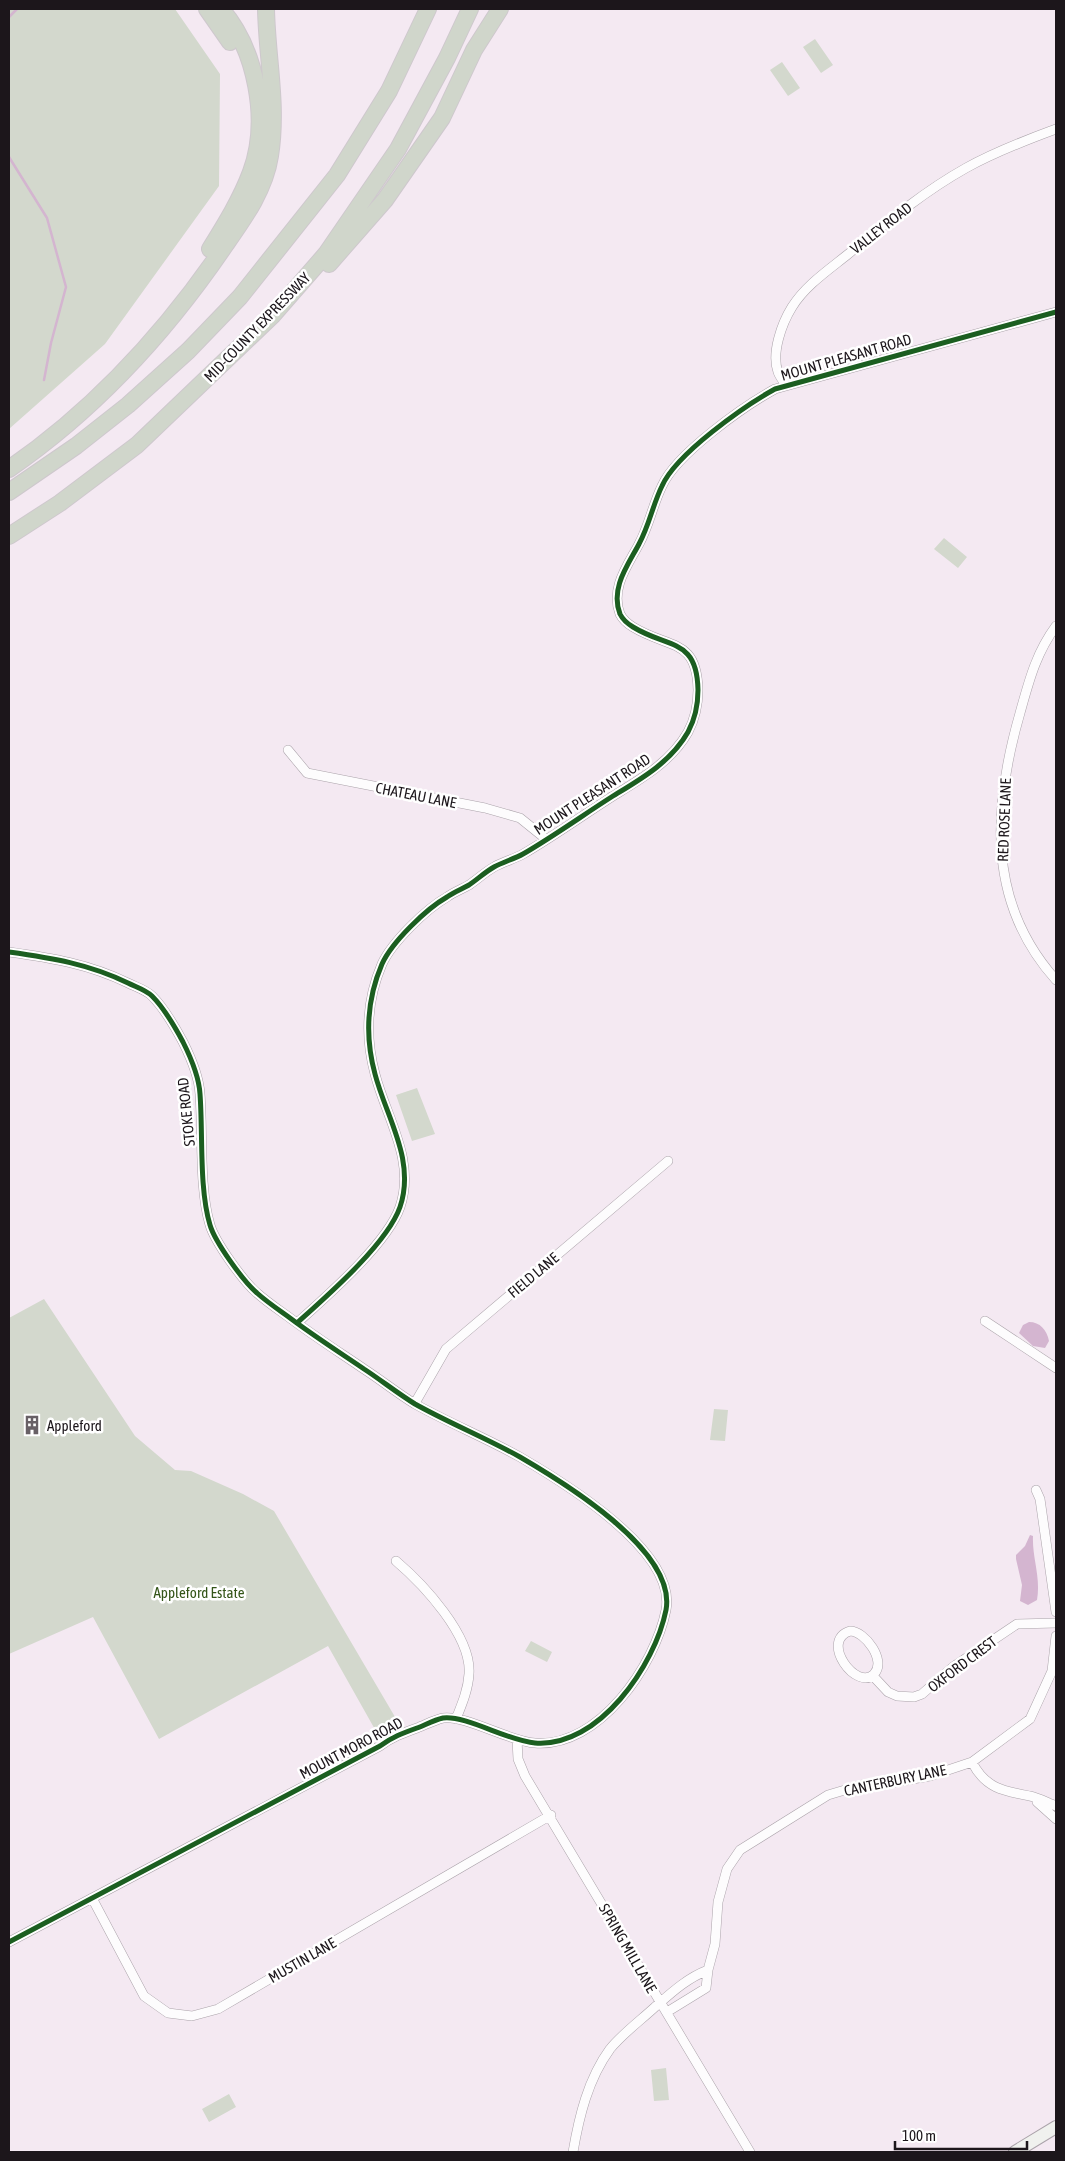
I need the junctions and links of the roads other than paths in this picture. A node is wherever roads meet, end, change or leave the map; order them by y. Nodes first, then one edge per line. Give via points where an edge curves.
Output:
1 (206, 9) edge
2 (221, 9) edge
3 (266, 9) edge
4 (428, 9) edge
5 (470, 9) edge
6 (500, 9) edge
7 (1056, 129) edge
8 (237, 202) junction
9 (1056, 312) edge
10 (272, 316) junction
11 (786, 385) junction
12 (54, 436) junction
13 (9, 469) edge
14 (9, 492) edge
15 (9, 536) edge
16 (1056, 626) edge
17 (288, 750) dead end
18 (546, 839) junction
19 (9, 952) edge
20 (1056, 980) edge
21 (668, 1161) dead end
22 (985, 1321) dead end
23 (297, 1324) junction
24 (1056, 1368) edge
25 (414, 1403) junction
26 (1036, 1490) dead end
27 (396, 1561) dead end
28 (1056, 1612) edge
29 (1056, 1622) edge
30 (1056, 1636) edge
31 (873, 1676) junction
32 (456, 1719) junction
33 (517, 1740) junction
34 (972, 1762) junction
35 (1031, 1797) junction
36 (1056, 1806) edge
37 (551, 1815) junction
38 (1056, 1819) edge
39 (92, 1898) junction
40 (9, 1942) edge
41 (708, 1970) junction
42 (660, 2003) junction
43 (667, 2012) junction
44 (1056, 2127) edge
45 (573, 2152) edge
46 (750, 2152) edge
47 (1016, 2152) edge

1 - 8 highway via 234,48 248,90 251,139 247,169
2 - 8 highway via 244,46 257,95 259,118 252,171
3 - 12 highway via 274,117 270,158 256,200 161,332 109,388
4 - 14 highway via 389,91 337,175 240,297 188,351 128,405
5 - 10 highway, MID-COUNTY EXPRESSWAY via 398,149 326,254
6 - 10 highway via 474,50 442,118 386,200 338,256
7 - 11 street, VALLEY ROAD via 966,168 938,185 887,222 810,286 792,306 782,326 777,353 778,371
8 - 12 highway via 208,252 134,350 60,424
9 - 11 street, MOUNT PLEASANT ROAD
10 - 15 highway, MID-COUNTY EXPRESSWAY via 137,445 60,503
11 - 18 street, MOUNT PLEASANT ROAD via 738,412 683,457 668,474 641,542 618,585 620,614 627,623 681,648 694,662 698,696 691,728 679,748 650,773
12 - 13 highway
16 - 20 street, RED ROSE LANE via 1034,662 1017,723 1002,786 1000,850 1008,890 1019,921
17 - 18 street, CHATEAU LANE via 307,773 485,808 520,818
18 - 23 street, MOUNT PLEASANT ROAD via 444,898 396,941 383,962 372,993 368,1039 374,1074 404,1164 401,1202 390,1228 377,1244
19 - 23 street, STOKE ROAD via 53,958 101,970 151,994 190,1055 199,1083 204,1182 211,1228 254,1291
21 - 25 street, FIELD LANE via 446,1349
22 - 24 street
23 - 25 street, MOUNT MORO ROAD
25 - 33 street, MOUNT MORO ROAD via 517,1456 570,1488 631,1537 651,1560 665,1589 667,1606 660,1628 638,1678 618,1701 600,1719 574,1735 552,1742
26 - 28 street
27 - 32 street via 428,1592 465,1646 469,1674
29 - 31 street, OXFORD CREST via 1017,1624 914,1697 888,1692
30 - 34 street, CANTERBURY LANE via 1052,1670 1030,1719
31 - 31 street via 878,1668 878,1658 860,1633 845,1632 838,1640 839,1654 854,1675 863,1679
32 - 33 street, MOUNT MORO ROAD
32 - 39 street, MOUNT MORO ROAD via 444,1718 392,1737
33 - 37 street, SPRING MILL LANE via 518,1759
34 - 35 street via 983,1780 1009,1792
34 - 41 street, CANTERBURY LANE via 930,1776 865,1784 828,1795 740,1850 727,1869 718,1902 715,1944
35 - 36 street
35 - 38 street
37 - 39 street, MUSTIN LANE via 218,2009 192,2016 168,2013 144,1996
37 - 42 street, SPRING MILL LANE
39 - 40 street, MOUNT MORO ROAD
41 - 42 street via 686,1982
41 - 43 street, CANTERBURY LANE via 706,1988
42 - 43 street, SPRING MILL LANE
42 - 45 street via 611,2048 595,2075 581,2111
43 - 46 street, SPRING MILL LANE
44 - 47 main road

